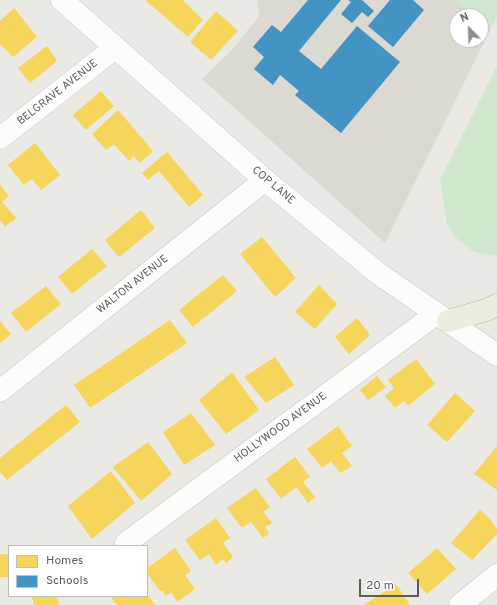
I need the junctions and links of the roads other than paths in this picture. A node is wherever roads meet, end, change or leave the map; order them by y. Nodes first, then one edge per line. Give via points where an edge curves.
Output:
1 (62, 0) edge
2 (115, 48) junction
3 (0, 138) edge
4 (265, 180) junction
5 (497, 305) edge
6 (442, 317) junction
7 (497, 355) edge
8 (0, 391) edge
9 (126, 543) dead end
10 (497, 575) edge
11 (460, 605) edge

1 - 2 street, COP LANE
2 - 3 street, BELGRAVE AVENUE
2 - 4 street, COP LANE
4 - 6 street, COP LANE via 379,274
4 - 8 street, WALTON AVENUE
5 - 6 highway via 486,310
6 - 7 street, COP LANE
6 - 9 street, HOLLYWOOD AVENUE
10 - 11 street

